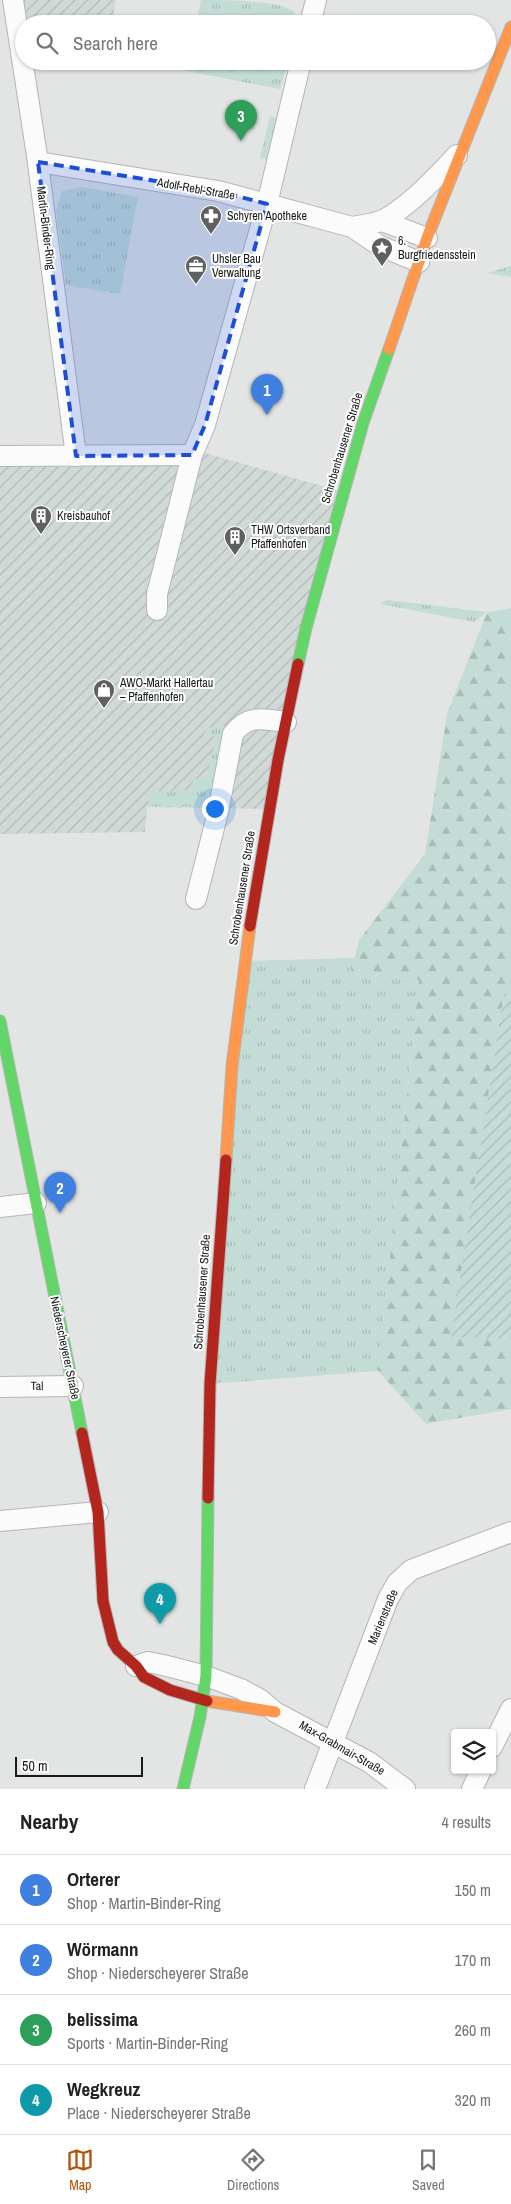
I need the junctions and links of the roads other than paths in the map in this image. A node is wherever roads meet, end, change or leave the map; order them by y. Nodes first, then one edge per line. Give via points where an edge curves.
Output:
1 (14, 0) edge
2 (316, 0) edge
3 (16, 15) edge
4 (312, 15) edge
5 (511, 27) edge
6 (496, 65) edge
7 (24, 70) edge
8 (299, 70) edge
9 (494, 70) edge
10 (462, 150) junction
11 (38, 162) junction
12 (267, 204) junction
13 (382, 221) junction
14 (352, 227) junction
15 (427, 238) junction
16 (419, 262) junction
17 (192, 455) junction
18 (0, 456) edge
19 (76, 456) junction
20 (157, 610) dead end
21 (286, 722) junction
22 (196, 900) dead end
23 (0, 1021) edge
24 (36, 1203) junction
25 (0, 1207) edge
26 (73, 1386) junction
27 (0, 1387) edge
28 (98, 1512) junction
29 (0, 1521) edge
30 (511, 1532) edge
31 (136, 1666) junction
32 (206, 1676) junction
33 (203, 1699) junction
34 (511, 1709) edge
35 (276, 1712) junction
36 (496, 1739) edge
37 (334, 1742) junction
38 (479, 1774) edge
39 (183, 1789) edge
40 (315, 1789) edge
41 (405, 1789) edge
42 (472, 1789) edge

1 - 3 street, Martin-Binder-Ring
2 - 4 street
5 - 6 main road, Schrobenhausener Straße
7 - 11 street, Martin-Binder-Ring
8 - 12 street
9 - 10 main road, Schrobenhausener Straße
10 - 13 street, Adolf-Rebl-Straße via 417,196
10 - 15 main road, Schrobenhausener Straße
11 - 12 street, Adolf-Rebl-Straße via 218,192
11 - 19 street, Martin-Binder-Ring
12 - 14 street, Adolf-Rebl-Straße
12 - 17 street via 205,425
13 - 14 street, Adolf-Rebl-Straße
13 - 15 street
14 - 16 street, Adolf-Rebl-Straße via 380,246
15 - 16 main road, Schrobenhausener Straße
16 - 21 main road, Schrobenhausener Straße via 350,466 308,620
17 - 19 street
17 - 20 street via 157,594
18 - 19 street
21 - 22 street via 253,719 241,723 233,734
21 - 32 main road, Schrobenhausener Straße via 250,923 232,1066 210,1384
23 - 24 main road, Niederscheyerer Straße
24 - 25 street
24 - 26 main road, Niederscheyerer Straße
26 - 27 street, Tal
26 - 28 main road, Niederscheyerer Straße
28 - 29 street
28 - 31 main road, Niederscheyerer Straße via 101,1582 109,1631 118,1652
30 - 37 street, Marienstraße via 411,1570 397,1583
31 - 32 street via 148,1662
31 - 33 main road, Niederscheyerer Straße via 143,1676 158,1684
32 - 33 main road, Schrobenhausener Straße
32 - 35 street, Max-Grabmair-Straße via 248,1692
33 - 35 main road, Max-Grabmair-Straße via 257,1712
33 - 39 main road, Schrobenhausener Straße
34 - 36 street
35 - 37 street, Max-Grabmair-Straße
37 - 40 street, Marienstraße
37 - 41 street, Max-Grabmair-Straße via 369,1762
38 - 42 street

